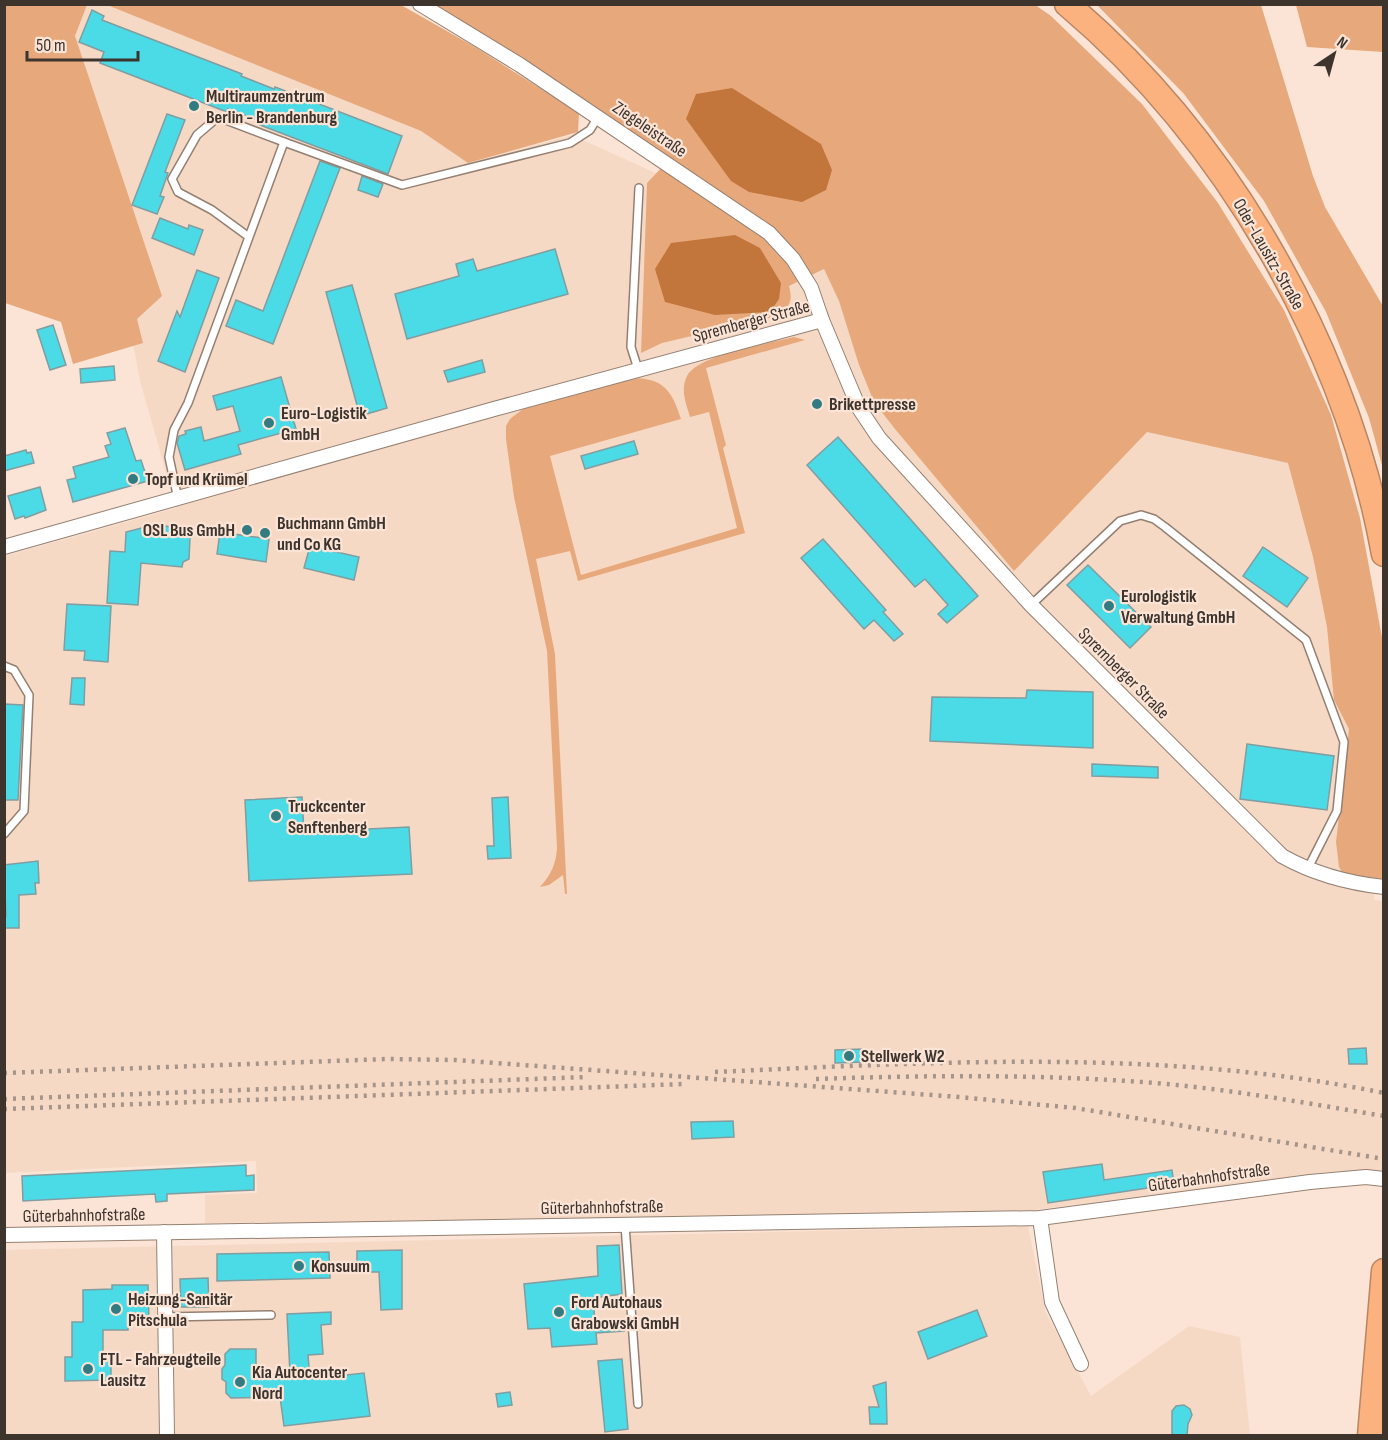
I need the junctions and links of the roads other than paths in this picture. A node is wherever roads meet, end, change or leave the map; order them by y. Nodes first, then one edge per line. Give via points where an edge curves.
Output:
1 (420, 4) edge
2 (1067, 4) edge
3 (598, 117) junction
4 (284, 142) junction
5 (639, 188) dead end
6 (249, 237) junction
7 (822, 320) junction
8 (639, 369) junction
9 (178, 499) junction
10 (4, 548) edge
11 (1383, 554) edge
12 (1030, 606) junction
13 (4, 666) edge
14 (4, 834) edge
15 (1306, 870) junction
16 (1383, 887) edge
17 (1383, 1179) edge
18 (1040, 1218) junction
19 (625, 1225) junction
20 (164, 1232) junction
21 (4, 1235) edge
22 (1383, 1271) edge
23 (271, 1315) dead end
24 (164, 1317) junction
25 (1081, 1364) dead end
26 (638, 1404) dead end
27 (167, 1436) edge
28 (1370, 1436) edge

1 - 3 street, Ziegeleistraße
2 - 11 highway, Oder-Lausitz-Straße via 1128,61 1177,117 1218,168 1274,257 1313,332 1356,440
3 - 4 lane via 590,130 570,143 402,186
3 - 7 street, Ziegeleistraße via 769,233 793,258 811,288
4 - 6 lane
4 - 6 lane via 218,117 196,135 172,179 178,192
5 - 8 lane via 631,348
6 - 9 lane via 188,404 174,430 169,457
7 - 8 street, Spremberger Straße
7 - 12 street, Spremberger Straße via 859,408 879,438
8 - 9 street, Spremberger Straße
9 - 10 street, Spremberger Straße
12 - 15 street, Spremberger Straße via 1282,856
12 - 15 lane via 1120,521 1141,515 1166,527 1306,640 1344,742 1337,812
13 - 14 lane via 14,670 29,695 24,812
15 - 16 street, Spremberger Straße
17 - 18 street, Güterbahnhofstraße via 1310,1182
18 - 19 street, Güterbahnhofstraße
18 - 25 street via 1052,1302
19 - 20 street, Güterbahnhofstraße
19 - 26 lane
20 - 21 street, Güterbahnhofstraße
20 - 24 street, Güterbahnhofstraße
22 - 28 highway
23 - 24 lane
24 - 27 street, Güterbahnhofstraße

